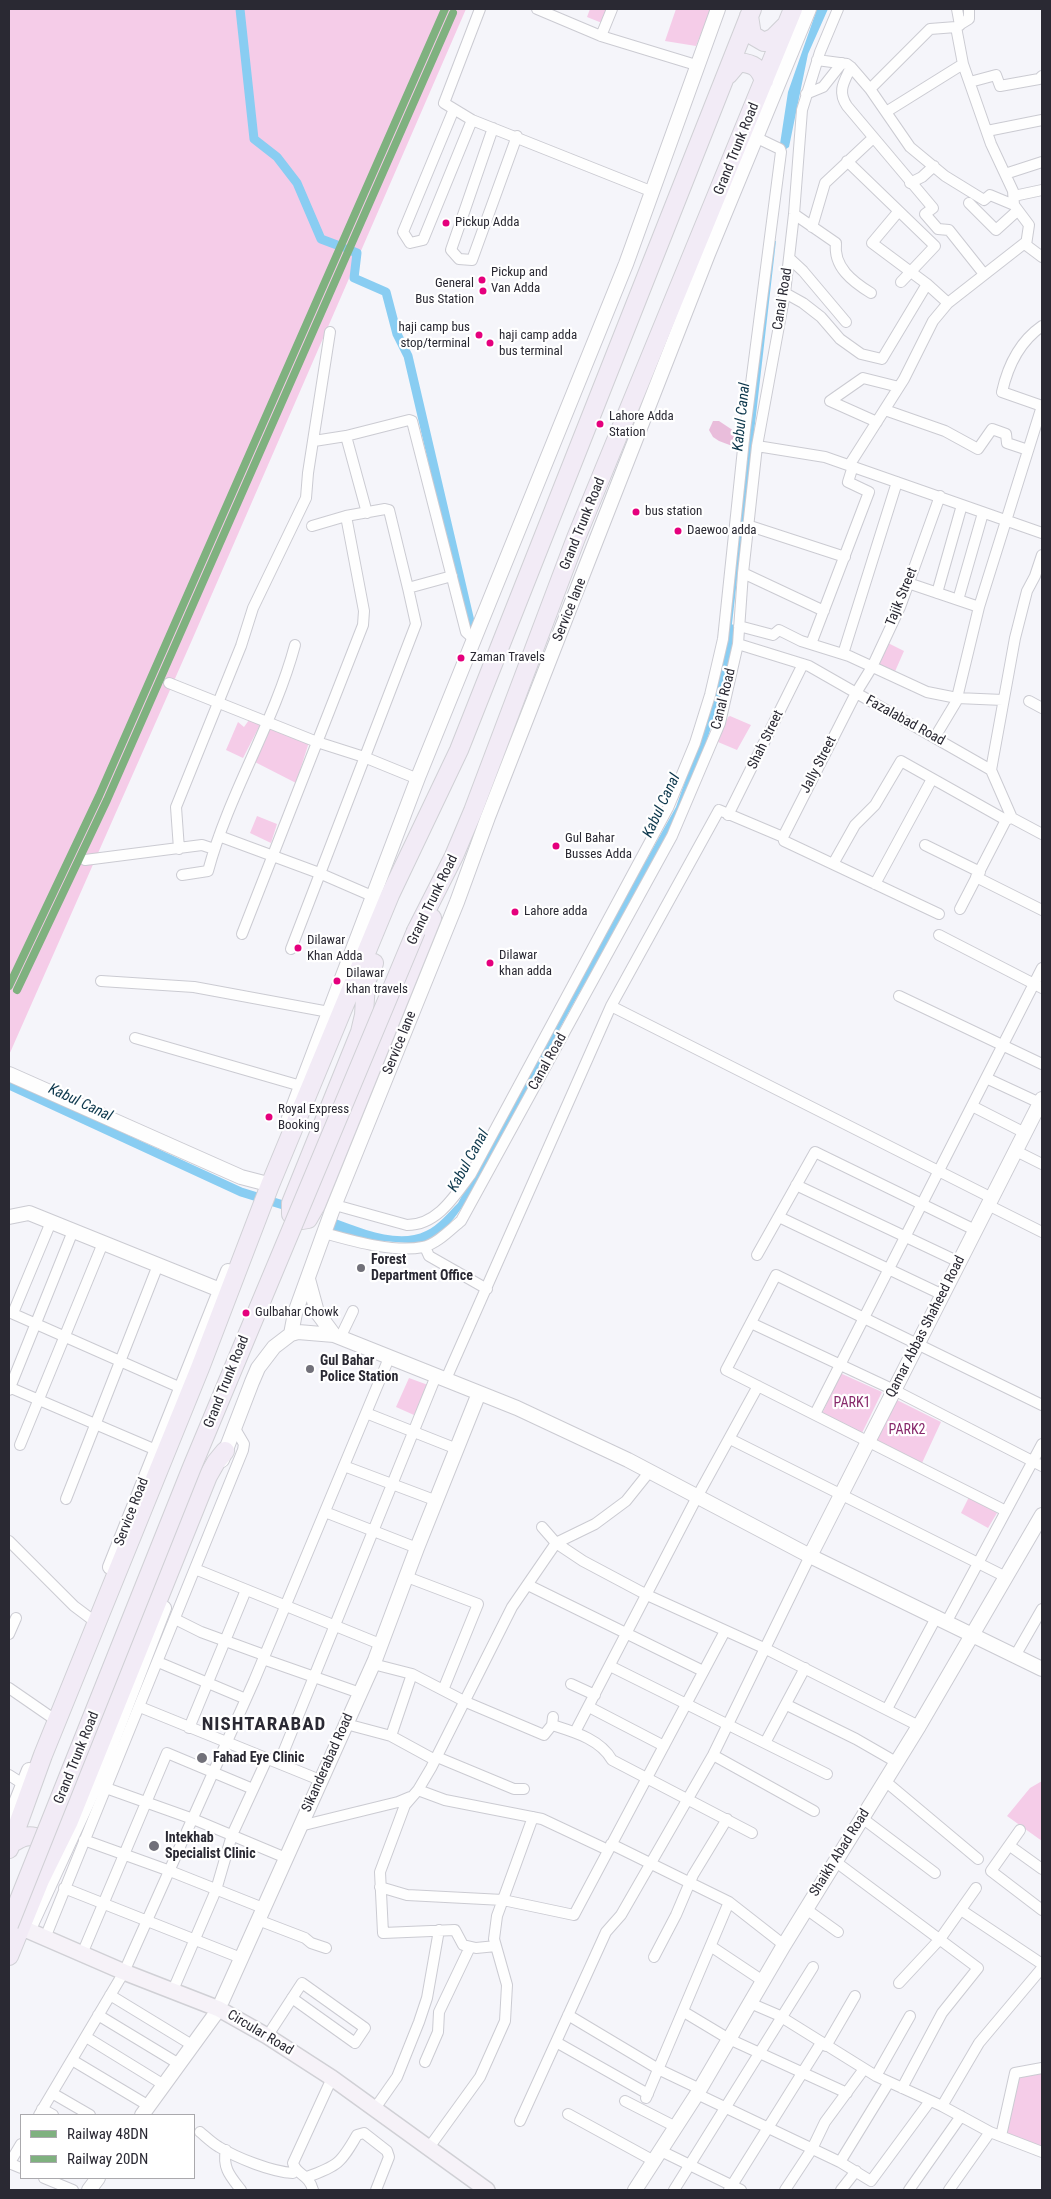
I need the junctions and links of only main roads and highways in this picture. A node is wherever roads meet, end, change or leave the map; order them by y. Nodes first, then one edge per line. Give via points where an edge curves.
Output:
1 (750, 12) edge
2 (790, 16) edge
3 (726, 78) junction
4 (764, 81) junction
5 (459, 750) junction
6 (454, 856) junction
7 (225, 1451) road end
8 (15, 1818) edge
9 (64, 1831) junction
10 (10, 1847) edge
11 (53, 1854) junction
12 (16, 1927) edge
13 (9, 1956) edge
14 (220, 2005) junction
15 (431, 2145) junction
16 (487, 2190) edge
17 (499, 2190) edge

1 - 2 highway via 752,35 764,42 773,38
1 - 3 highway
2 - 4 highway, Grand Trunk Road
3 - 4 highway via 739,62 755,65
3 - 5 highway
4 - 6 highway, Grand Trunk Road via 576,538 481,814
5 - 6 highway via 438,821 366,982 360,1032 297,1186 290,1210 293,1217 305,1220 312,1215 346,1155 378,1074
5 - 8 highway via 369,925 263,1194 200,1368
6 - 12 highway, Grand Trunk Road, bridge via 416,931 258,1308
7 - 9 highway via 208,1476
8 - 9 highway via 42,1834 57,1835
8 - 10 highway
9 - 11 highway
10 - 11 highway via 31,1836 50,1845
11 - 12 highway
12 - 13 highway
12 - 14 main road, Circular Road via 124,1972
14 - 15 main road, Circular Road
14 - 15 main road via 272,2028
15 - 16 main road, Circular Road
15 - 17 main road

